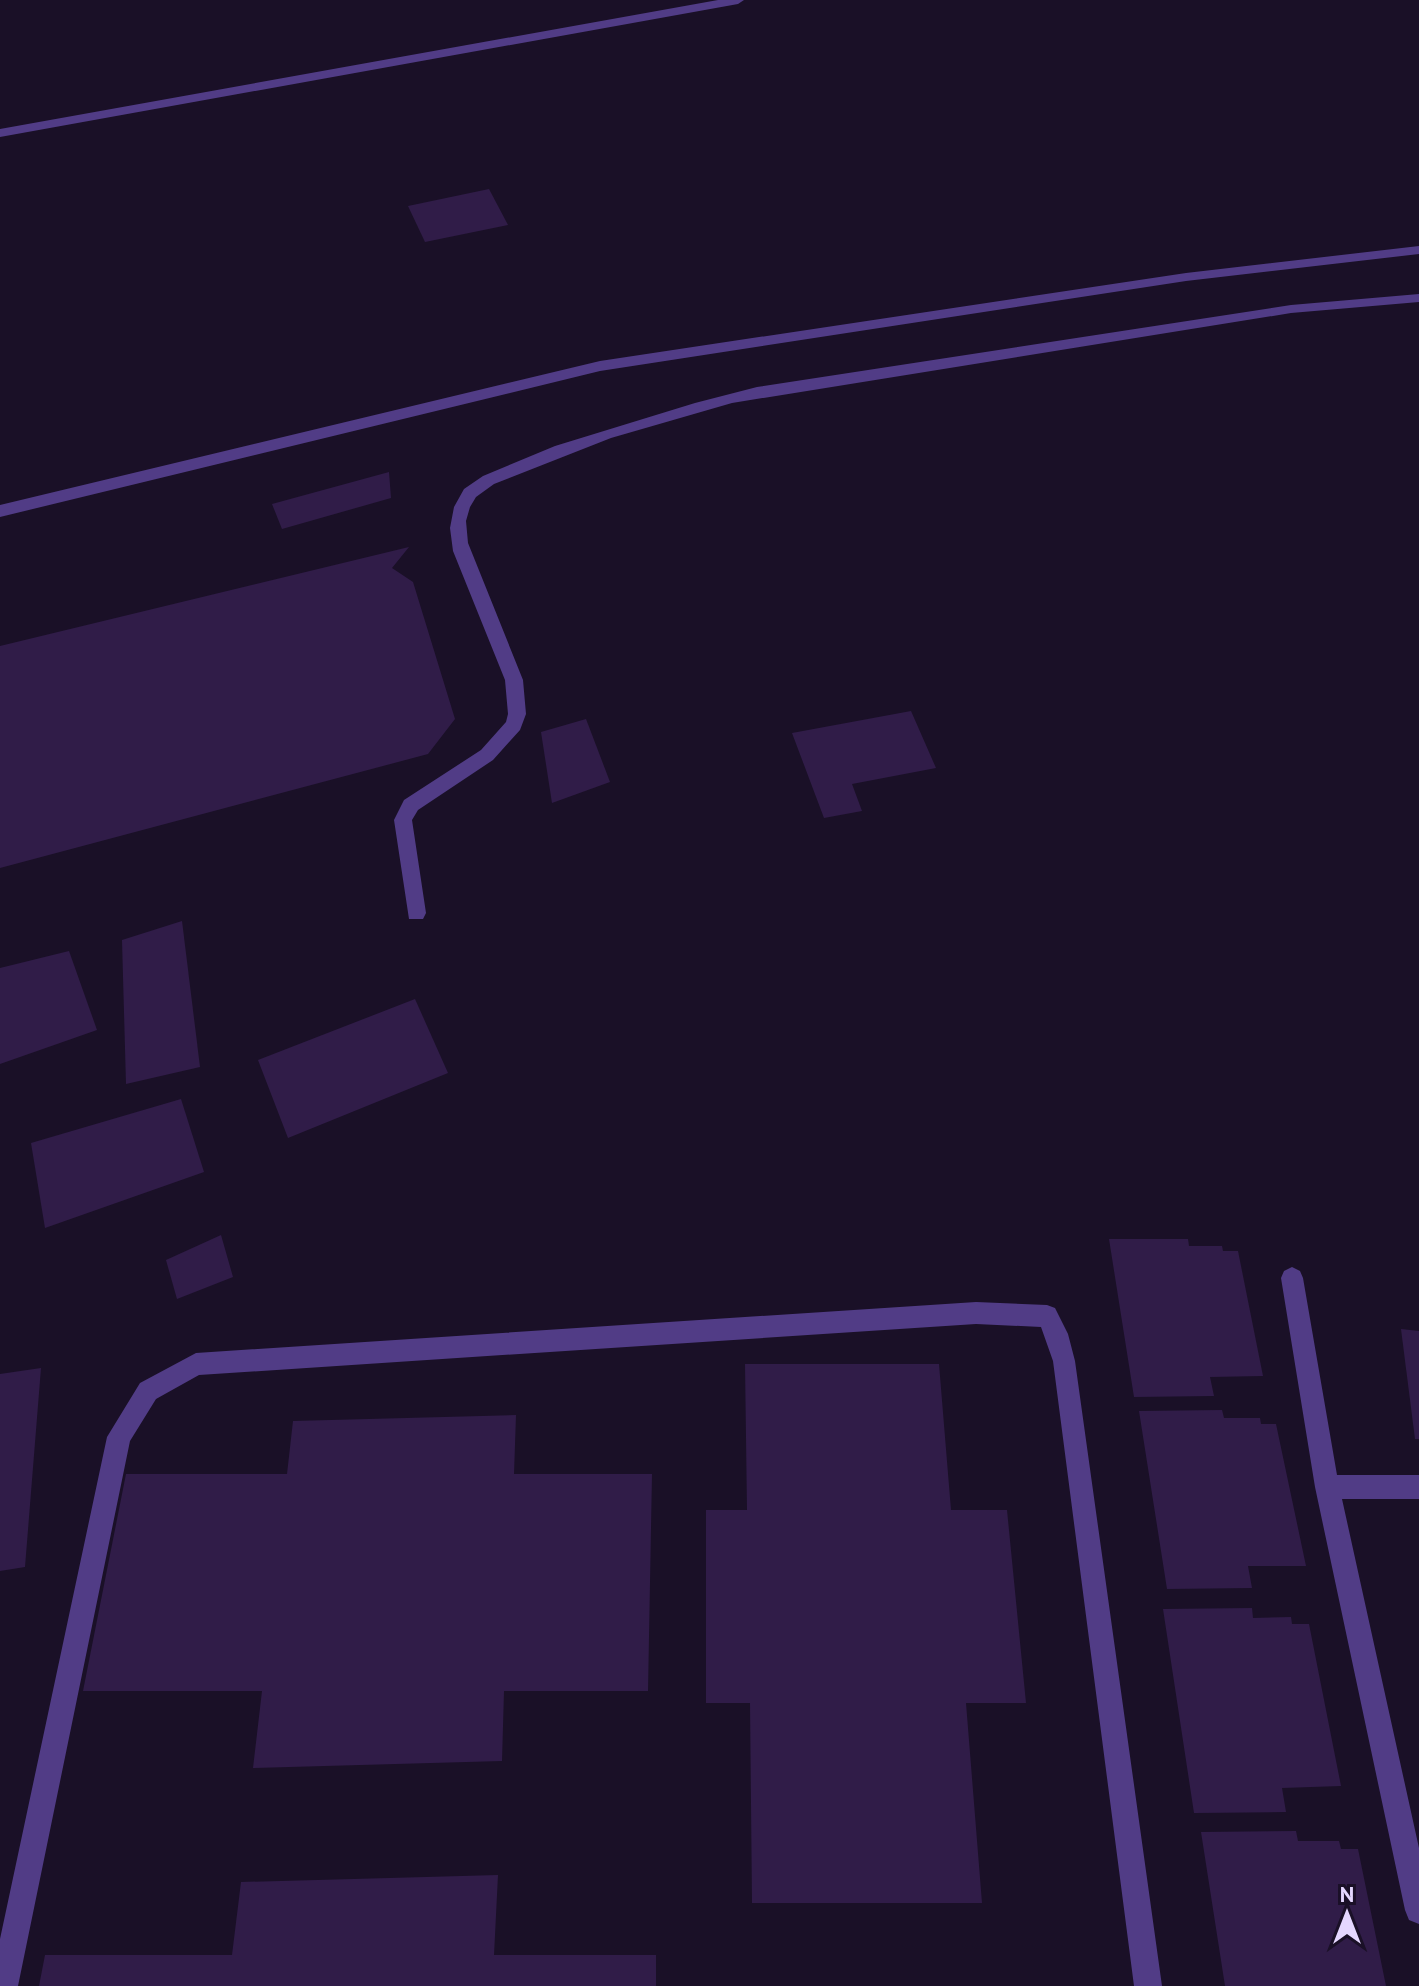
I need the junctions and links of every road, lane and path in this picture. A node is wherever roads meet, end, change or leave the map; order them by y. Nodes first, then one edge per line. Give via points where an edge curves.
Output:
1 (738, 0) edge
2 (0, 133) edge
3 (1419, 250) edge
4 (1419, 298) edge
5 (0, 511) edge
6 (416, 913) dead end
7 (1292, 1278) dead end
8 (1327, 1487) junction
9 (1419, 1487) edge
10 (1419, 1910) edge
11 (4, 1986) edge
12 (1148, 1986) edge

1 - 2 street
3 - 5 street via 1215,273 600,366
4 - 6 street via 1291,309 757,392 693,408 490,479 471,492 456,528 514,680 517,714 514,725 487,755 406,812
7 - 8 street
8 - 9 street
8 - 10 street
11 - 12 street via 119,1437 148,1391 196,1364 976,1313 1047,1316 1064,1361

